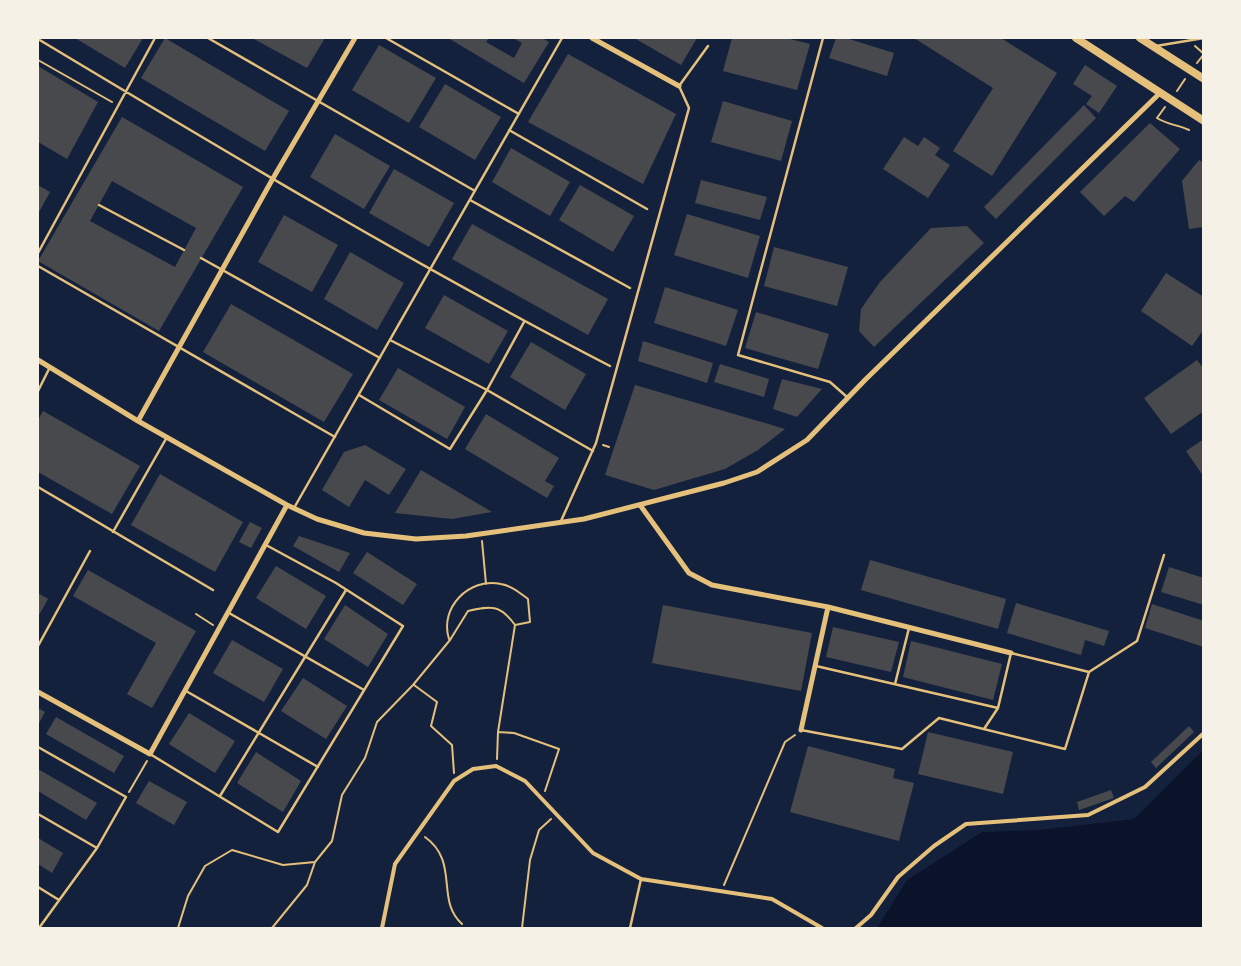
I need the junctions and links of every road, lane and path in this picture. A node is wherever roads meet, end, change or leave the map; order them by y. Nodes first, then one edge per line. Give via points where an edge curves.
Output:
1 (155, 38) edge
2 (208, 38) edge
3 (355, 38) edge
4 (386, 38) edge
5 (562, 38) edge
6 (592, 38) edge
7 (823, 38) edge
8 (1076, 38) edge
9 (1140, 38) edge
10 (1204, 38) edge
11 (38, 39) edge
12 (708, 46) dead end
13 (1154, 47) junction
14 (1204, 54) edge
15 (38, 60) edge
16 (1192, 70) dead end
17 (1186, 78) dead end
18 (1204, 80) edge
19 (679, 86) junction
20 (125, 92) junction
21 (1161, 92) junction
22 (1175, 94) dead end
23 (318, 100) junction
24 (1169, 102) dead end
25 (118, 106) junction
26 (519, 114) junction
27 (1204, 121) edge
28 (509, 130) junction
29 (1189, 130) dead end
30 (272, 180) junction
31 (73, 190) junction
32 (475, 191) junction
33 (78, 192) dead end
34 (470, 200) junction
35 (99, 205) dead end
36 (647, 209) dead end
37 (184, 250) dead end
38 (38, 254) edge
39 (201, 258) dead end
40 (38, 266) edge
41 (221, 270) junction
42 (430, 270) junction
43 (630, 288) dead end
44 (524, 322) junction
45 (390, 340) junction
46 (179, 347) junction
47 (380, 358) junction
48 (38, 360) edge
49 (610, 366) dead end
50 (50, 367) junction
51 (487, 390) junction
52 (38, 391) edge
53 (359, 396) junction
54 (848, 398) junction
55 (138, 421) junction
56 (167, 437) junction
57 (335, 437) junction
58 (593, 451) junction
59 (38, 487) edge
60 (287, 505) junction
61 (640, 505) junction
62 (294, 508) junction
63 (561, 522) junction
64 (113, 532) junction
65 (481, 534) junction
66 (266, 545) junction
67 (90, 551) dead end
68 (1164, 555) dead end
69 (486, 584) junction
70 (213, 590) dead end
71 (346, 590) junction
72 (828, 607) junction
73 (229, 612) junction
74 (196, 614) dead end
75 (515, 625) junction
76 (909, 628) junction
77 (219, 629) junction
78 (450, 640) junction
79 (38, 646) edge
80 (1011, 653) junction
81 (305, 656) junction
82 (815, 665) junction
83 (1090, 672) junction
84 (895, 684) junction
85 (413, 685) junction
86 (186, 690) junction
87 (364, 690) junction
88 (38, 692) edge
89 (998, 708) junction
90 (984, 728) junction
91 (801, 730) junction
92 (258, 732) junction
93 (498, 732) junction
94 (1204, 734) edge
95 (38, 747) edge
96 (150, 754) junction
97 (318, 766) junction
98 (496, 766) junction
99 (454, 780) junction
100 (134, 784) dead end
101 (220, 796) junction
102 (543, 798) junction
103 (38, 814) edge
104 (557, 814) junction
105 (419, 832) junction
106 (97, 848) junction
107 (315, 862) junction
108 (640, 879) junction
109 (38, 886) edge
110 (721, 892) junction
111 (60, 900) junction
112 (462, 924) dead end
113 (39, 928) edge
114 (178, 928) edge
115 (272, 928) edge
116 (382, 928) edge
117 (522, 928) edge
118 (630, 928) edge
119 (822, 928) edge
120 (856, 928) edge

1 - 20 lane
2 - 23 lane
3 - 23 street
4 - 26 lane
5 - 26 lane
6 - 19 street
7 - 54 lane via 738,355 830,382
8 - 21 main road
9 - 13 main road
10 - 13 lane
11 - 20 lane
12 - 19 lane
13 - 18 main road
14 - 16 path
15 - 25 path
17 - 22 path
19 - 58 lane via 690,108
20 - 25 lane
20 - 30 lane
21 - 27 main road
21 - 54 street
23 - 30 street
23 - 32 lane
24 - 29 path via 1157,118
25 - 31 lane
26 - 28 lane
28 - 32 lane
28 - 36 lane
30 - 41 street
30 - 42 lane
31 - 33 lane
31 - 38 lane
32 - 34 lane
34 - 42 lane
34 - 43 lane
35 - 37 lane
39 - 41 lane
40 - 46 lane
41 - 46 street
41 - 47 lane
42 - 44 lane
42 - 45 lane
44 - 49 lane
44 - 51 lane
45 - 47 lane
45 - 51 lane
46 - 55 street
46 - 57 lane
47 - 53 lane
48 - 50 street
50 - 52 lane
50 - 55 street
51 - 53 lane via 450,449
51 - 58 lane
53 - 57 lane
54 - 61 street via 808,440 757,472
55 - 56 street
56 - 60 street
56 - 64 lane
57 - 62 lane
58 - 63 lane
59 - 64 lane
60 - 62 street
60 - 66 street
61 - 63 street
61 - 72 street via 689,573 712,585
62 - 65 street via 317,519 364,533 416,539
63 - 65 street
64 - 70 lane
65 - 69 path
66 - 71 lane
66 - 73 street
67 - 79 lane
68 - 83 lane via 1137,642
69 - 75 path via 501,584 528,599 530,622
69 - 78 path via 479,584 455,600 447,616 446,629
71 - 81 lane
71 - 87 lane via 403,626
72 - 76 street
72 - 82 street
73 - 77 street
73 - 81 lane
74 - 77 path
75 - 78 path via 506,612 490,606 468,611
75 - 93 path
76 - 80 street
76 - 84 lane
77 - 86 street
78 - 85 path
80 - 83 lane
80 - 89 lane
81 - 87 lane
81 - 92 lane
82 - 84 lane
82 - 91 street
83 - 90 lane via 1065,749
84 - 89 lane
85 - 99 path via 437,702 430,726 452,746
85 - 107 path via 377,722 365,758 342,795 332,841
86 - 92 lane
86 - 96 street
87 - 97 lane
88 - 96 street
89 - 90 lane
90 - 91 lane via 939,718 902,749
91 - 110 path via 785,742
92 - 97 lane
92 - 101 lane
93 - 98 path
93 - 102 path via 514,733 560,749
94 - 120 street via 1145,787 1088,814 966,824 898,877 871,915
95 - 106 lane via 126,797
96 - 100 path
96 - 101 lane
97 - 101 lane via 278,832
98 - 99 street via 473,769
98 - 102 street via 524,781
99 - 105 street
102 - 104 street
103 - 106 lane
104 - 108 street via 594,854
104 - 117 path via 539,830 530,860
105 - 112 path via 441,852 447,871 450,902 455,918
105 - 116 street via 395,864
106 - 111 lane
107 - 114 path via 283,866 232,850 205,866 188,896
107 - 115 path via 307,884
108 - 110 street
108 - 118 lane
109 - 111 lane
110 - 119 street via 772,899
111 - 113 lane

